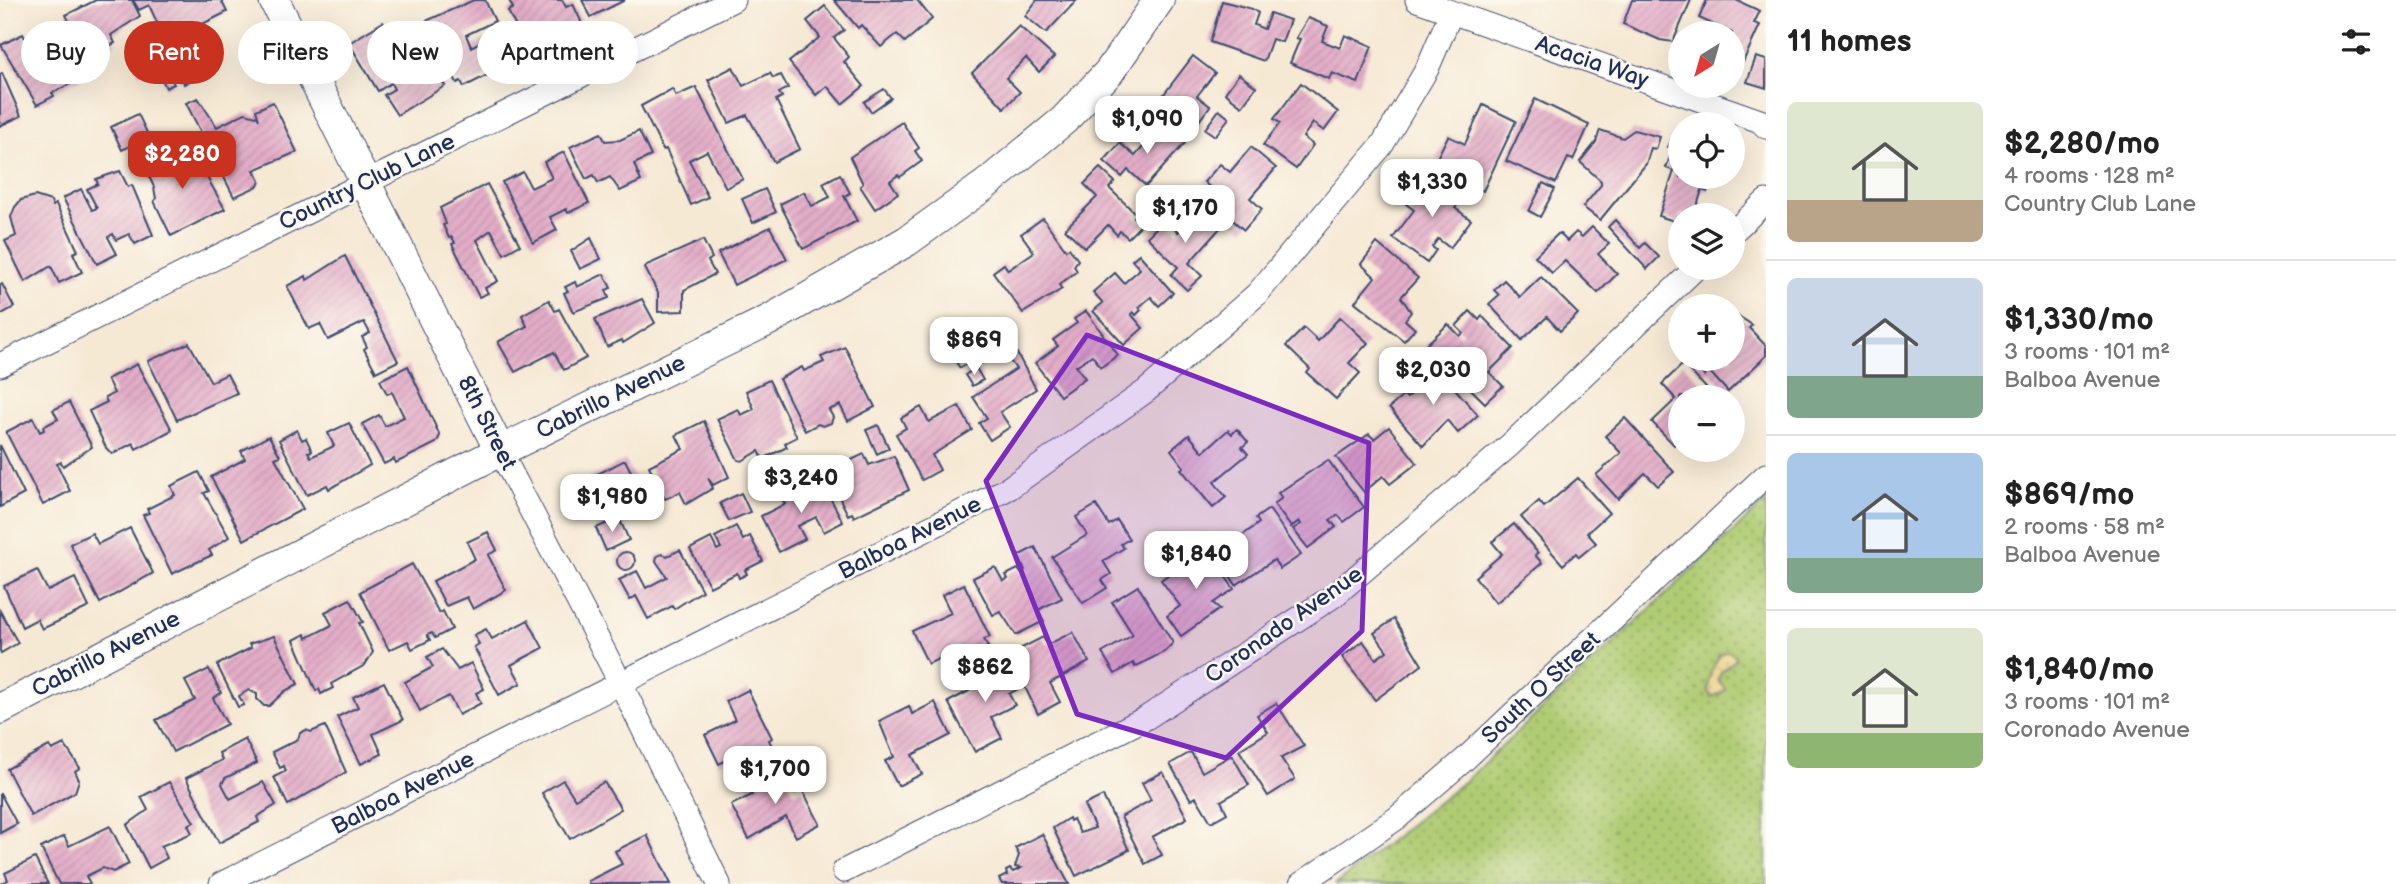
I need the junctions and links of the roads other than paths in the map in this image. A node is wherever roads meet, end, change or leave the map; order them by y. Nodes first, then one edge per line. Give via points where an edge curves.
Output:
1 (274, 0) edge
2 (733, 0) edge
3 (1159, 0) edge
4 (1417, 0) edge
5 (1451, 13) junction
6 (1766, 127) edge
7 (366, 183) junction
8 (1766, 201) edge
9 (1745, 221) edge
10 (1683, 280) edge
11 (0, 365) edge
12 (500, 451) junction
13 (1766, 475) edge
14 (621, 684) junction
15 (0, 709) edge
16 (844, 871) dead end
17 (221, 884) edge
18 (719, 884) edge
19 (1301, 884) edge

1 - 7 street, 8th Street
2 - 7 street, Country Club Lane
3 - 12 street, Cabrillo Avenue via 1109,72 1064,120 907,241 769,320
4 - 5 street, Acacia Way
5 - 6 street, Acacia Way via 1760,121
5 - 14 street, Balboa Avenue via 1427,69 1381,145 1257,294 1146,391 1009,488
7 - 11 street, Country Club Lane
7 - 12 street, 8th Street
8 - 9 street
10 - 16 street, Coronado Avenue via 1510,445 1335,595 1146,719
12 - 14 street, 8th Street
12 - 15 street, Cabrillo Avenue
13 - 19 street, South O Street via 1463,761 1396,818
14 - 17 street, Balboa Avenue
14 - 18 street, 8th Street

